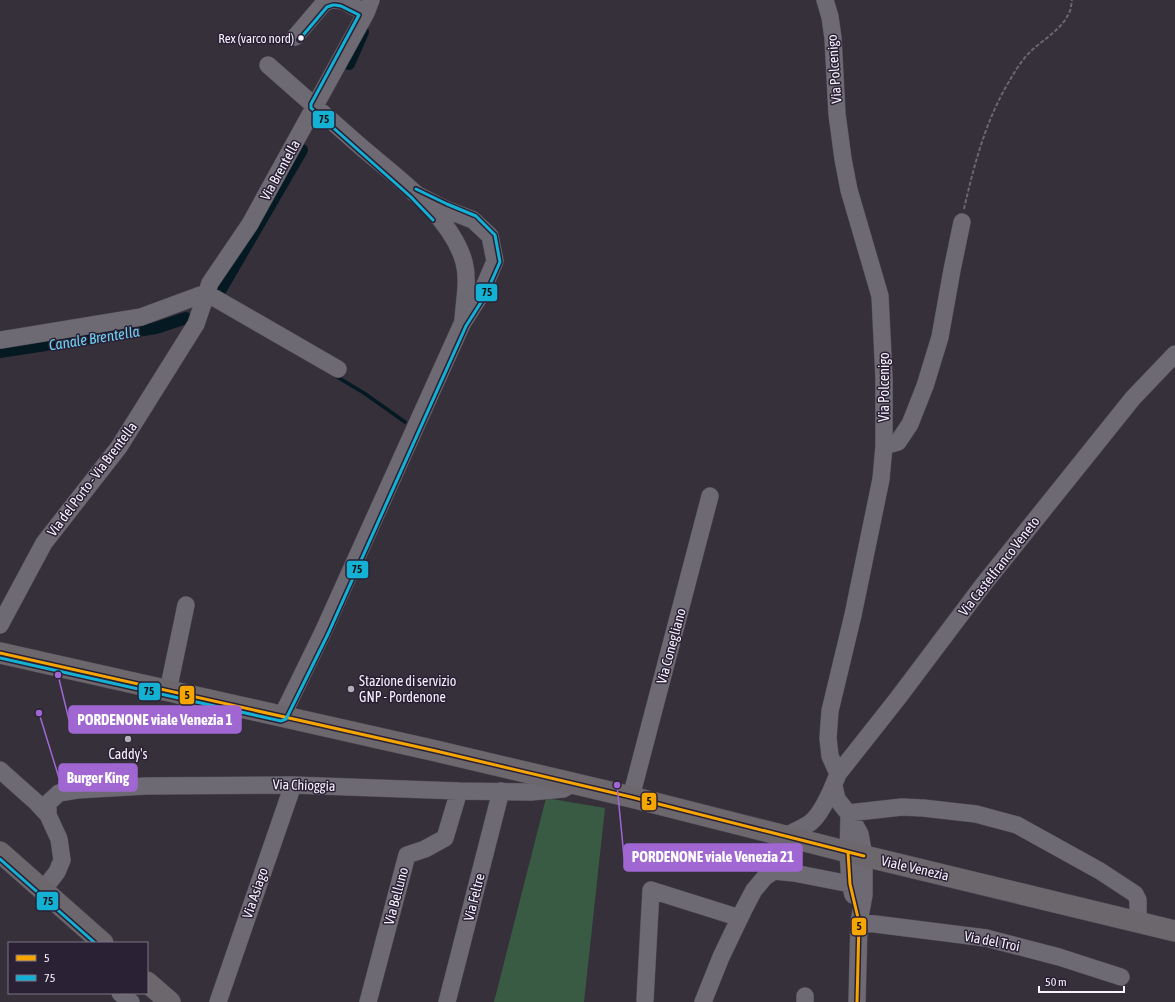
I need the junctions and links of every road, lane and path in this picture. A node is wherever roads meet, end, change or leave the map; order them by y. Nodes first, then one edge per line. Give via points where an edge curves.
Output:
1 (331, 0) edge
2 (336, 0) edge
3 (825, 0) edge
4 (1072, 0) edge
5 (369, 6) edge
6 (295, 37) dead end
7 (268, 65) dead end
8 (315, 106) junction
9 (414, 193) junction
10 (458, 214) junction
11 (962, 222) joint
12 (446, 227) junction
13 (213, 297) junction
14 (200, 316) joint
15 (462, 324) junction
16 (0, 340) edge
17 (1175, 354) edge
18 (338, 369) dead end
19 (884, 446) junction
20 (710, 496) dead end
21 (186, 605) dead end
22 (0, 625) edge
23 (0, 653) edge
24 (168, 690) junction
25 (282, 716) junction
26 (0, 770) edge
27 (836, 780) junction
28 (574, 784) junction
29 (293, 785) junction
30 (458, 791) junction
31 (501, 791) junction
32 (631, 797) junction
33 (848, 813) junction
34 (48, 815) junction
35 (785, 836) junction
36 (0, 852) edge
37 (856, 854) junction
38 (850, 884) junction
39 (43, 890) junction
40 (740, 918) junction
41 (1138, 921) junction
42 (859, 922) junction
43 (1175, 931) edge
44 (102, 942) edge
45 (1121, 977) dead end
46 (148, 983) edge
47 (121, 994) edge
48 (645, 1000) dead end
49 (131, 1002) edge
50 (170, 1002) edge
51 (218, 1002) edge
52 (368, 1002) edge
53 (447, 1002) edge
54 (703, 1002) edge
55 (857, 1002) edge

1 - 6 street via 324,3
2 - 5 street
3 - 19 street, Via Polcenigo via 833,38 837,114 844,166 880,296
4 - 11 path via 1068,15 1055,31 1028,54 1002,94 972,175
5 - 8 street, Via Brentella
7 - 8 street
8 - 9 street
8 - 13 street, Via Brentella via 250,224 210,283
9 - 10 street
9 - 12 street
10 - 12 street
10 - 15 street via 473,220 490,236 495,260 481,294
11 - 19 street via 940,337 925,386 910,424 898,442
12 - 15 street via 464,263 466,283
13 - 14 street, Via Brentella
13 - 16 street via 141,317
13 - 18 street
14 - 22 street, Via del Porto - Via Brentella via 119,447 44,543
15 - 25 street via 323,632
17 - 27 street, Via Castelfranco Veneto via 1128,404 983,585
19 - 27 street, Via Polcenigo via 874,519 830,711 828,738
20 - 32 street, Via Conegliano
21 - 24 street
23 - 24 main road, Viale Venezia
24 - 25 main road, Viale Venezia
25 - 28 main road, Viale Venezia
26 - 34 street
27 - 33 street via 837,799
27 - 35 street, Via Castelfranco Veneto via 821,809 810,823
28 - 31 street, Via Chioggia via 563,789
28 - 32 main road, Viale Venezia
29 - 30 street, Via Chioggia
29 - 34 street, Via Chioggia via 146,786 77,790 59,793 48,803
29 - 51 street, Via Asiago
30 - 31 street, Via Chioggia
30 - 52 street, Via Belluno via 445,838 407,855
31 - 53 street, Via Feltre
32 - 35 main road, Viale Venezia
33 - 37 street via 860,834
33 - 41 street via 923,808 976,814 1017,825 1100,871 1135,894 1138,900
34 - 39 street via 59,839 62,860 57,872
35 - 37 main road, Viale Venezia
36 - 39 main road
37 - 38 street
37 - 41 main road, Viale Venezia
37 - 42 street via 864,895
38 - 40 street via 774,871 764,877 754,890
38 - 42 street
39 - 44 main road
40 - 48 street via 651,890
40 - 54 street
41 - 43 main road, Viale Venezia
42 - 45 street, Via del Troi via 986,938 1059,957
42 - 55 street
46 - 50 main road
47 - 49 street

